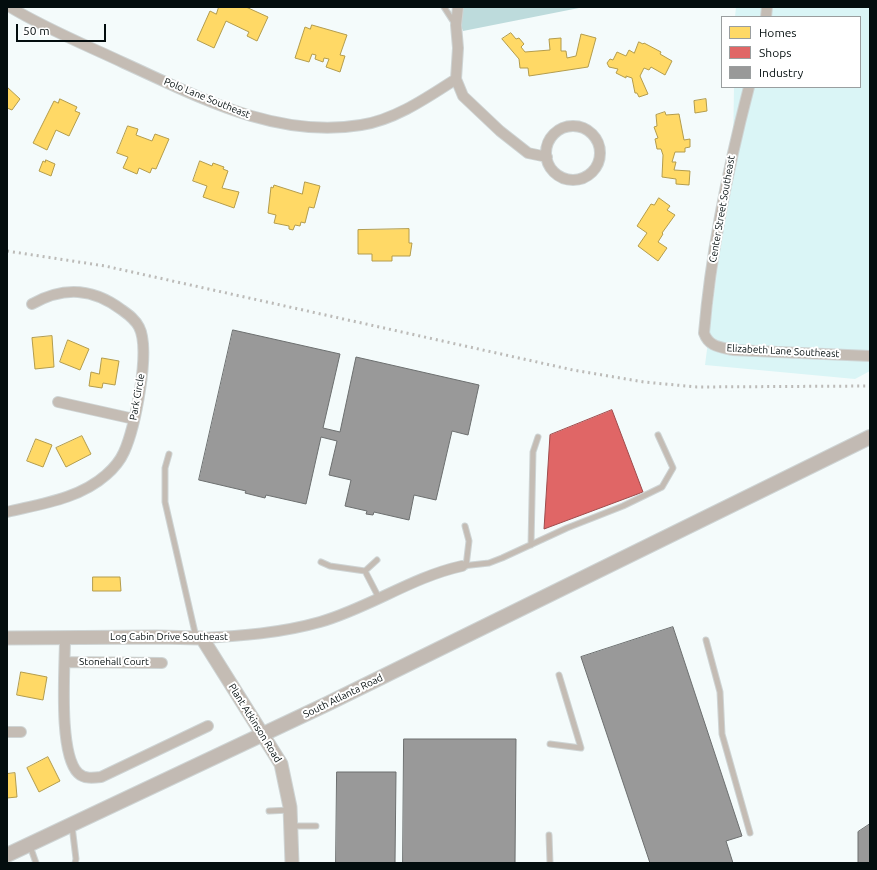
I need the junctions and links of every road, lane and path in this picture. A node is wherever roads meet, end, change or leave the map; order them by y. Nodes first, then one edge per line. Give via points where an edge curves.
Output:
1 (10, 7) edge
2 (444, 7) edge
3 (458, 7) edge
4 (456, 25) junction
5 (456, 79) junction
6 (749, 88) edge
7 (547, 157) junction
8 (32, 304) dead end
9 (704, 333) joint
10 (870, 356) edge
11 (58, 402) dead end
12 (134, 419) junction
13 (658, 435) dead end
14 (538, 437) dead end
15 (865, 439) edge
16 (169, 454) dead end
17 (7, 512) edge
18 (465, 526) dead end
19 (531, 545) junction
20 (377, 560) dead end
21 (321, 562) dead end
22 (464, 566) junction
23 (365, 571) junction
24 (379, 598) junction
25 (7, 638) edge
26 (65, 638) junction
27 (199, 638) junction
28 (706, 640) dead end
29 (65, 662) junction
30 (162, 662) dead end
31 (559, 675) dead end
32 (208, 726) dead end
33 (7, 732) edge
34 (21, 732) dead end
35 (263, 734) junction
36 (550, 744) dead end
37 (290, 810) junction
38 (269, 811) dead end
39 (72, 825) junction
40 (291, 826) junction
41 (316, 826) dead end
42 (750, 833) dead end
43 (549, 835) dead end
44 (30, 845) junction
45 (7, 856) edge
46 (36, 863) edge
47 (74, 863) edge
48 (292, 863) edge
49 (550, 863) edge

1 - 5 street, Polo Lane Southeast via 179,88 218,105 267,121 306,127 362,125 387,117 424,99
2 - 4 lane
3 - 4 street
4 - 5 street
5 - 7 street via 463,96 500,131 528,153
6 - 9 street, Center Street Southeast via 729,172 711,272
7 - 7 street via 556,174 575,180 590,174 597,165 600,152 595,137 587,130 576,126 565,128 553,136 547,148
8 - 12 street, Park Circle via 57,293 88,293 112,302 133,318 140,327 143,341 141,377
9 - 10 street, Elizabeth Lane Southeast via 710,344 733,350
11 - 12 street
12 - 17 street, Park Circle via 124,454 116,466 90,487 32,507
13 - 19 lane via 673,468 662,487
14 - 19 lane via 533,452
15 - 35 main road, South Atlanta Road
16 - 27 lane via 165,468 164,502
18 - 22 lane via 468,541
19 - 22 lane via 489,562
20 - 23 lane
21 - 23 lane via 330,566
22 - 24 street, Log Cabin Drive Southeast via 426,577
23 - 24 lane
24 - 27 street, Log Cabin Drive Southeast via 320,622 287,630
25 - 26 street, Log Cabin Drive Southeast
26 - 27 street, Log Cabin Drive Southeast
26 - 29 street
27 - 35 street, Plant Atkinson Road
28 - 42 lane via 720,692 722,734
29 - 30 street, Stonehall Court
29 - 32 street via 66,741 72,765 78,774 90,779 101,777
31 - 36 lane via 581,748
33 - 34 street
35 - 37 street, Plant Atkinson Road via 281,764
35 - 39 main road, South Atlanta Road
37 - 38 lane
37 - 40 street, Plant Atkinson Road
39 - 44 main road, South Atlanta Road
39 - 47 lane via 76,859
40 - 41 lane
40 - 48 street, Plant Atkinson Road
43 - 49 lane
44 - 45 main road, South Atlanta Road
44 - 46 lane

